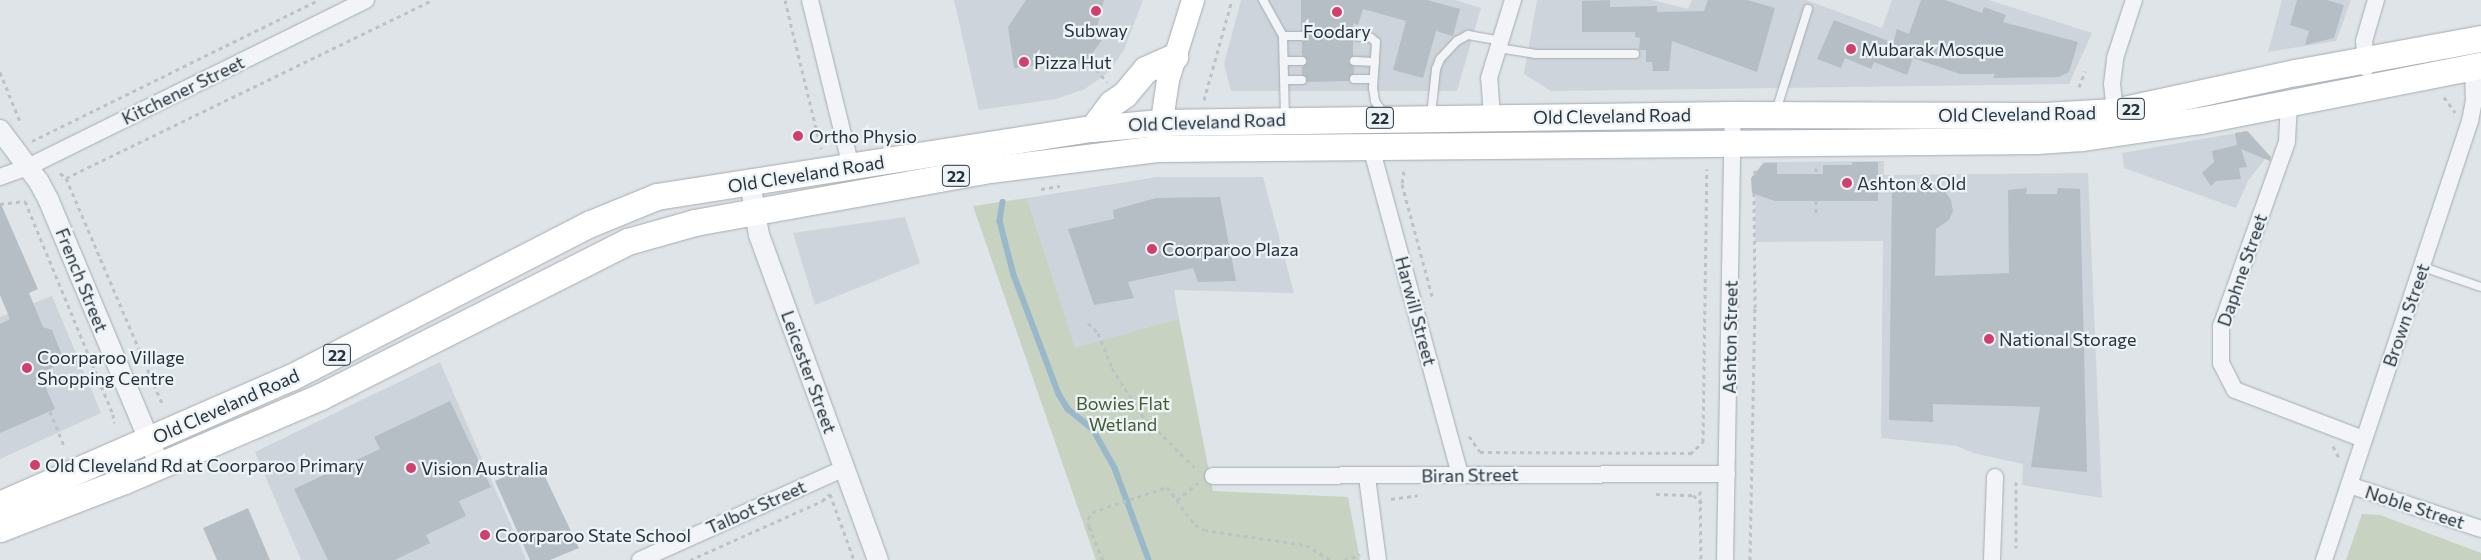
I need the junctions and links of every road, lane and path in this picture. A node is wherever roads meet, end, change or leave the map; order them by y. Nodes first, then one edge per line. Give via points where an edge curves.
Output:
1 (319, 0) edge
2 (366, 0) edge
3 (432, 0) edge
4 (785, 0) edge
5 (810, 0) edge
6 (1193, 0) edge
7 (1232, 0) edge
8 (1262, 0) edge
9 (1513, 0) edge
10 (2134, 0) edge
11 (2376, 0) edge
12 (1808, 10) dead end
13 (1283, 36) junction
14 (1302, 36) dead end
15 (1353, 36) dead end
16 (2481, 39) edge
17 (1500, 45) junction
18 (1635, 54) dead end
19 (1175, 57) junction
20 (2365, 60) junction
21 (1285, 61) junction
22 (1302, 61) dead end
23 (1354, 61) dead end
24 (1375, 62) junction
25 (1091, 63) dead end
26 (2477, 66) edge
27 (2084, 71) dead end
28 (0, 72) edge
29 (1354, 79) dead end
30 (1373, 79) junction
31 (1286, 80) junction
32 (1302, 80) dead end
33 (2079, 87) dead end
34 (1112, 88) dead end
35 (2369, 88) junction
36 (1204, 100) dead end
37 (2289, 103) junction
38 (2115, 112) junction
39 (1733, 115) junction
40 (1775, 115) junction
41 (1492, 117) junction
42 (1386, 118) junction
43 (1431, 118) junction
44 (1285, 119) junction
45 (1160, 123) junction
46 (1093, 129) junction
47 (0, 130) edge
48 (29, 142) junction
49 (1732, 143) junction
50 (32, 146) dead end
51 (1371, 147) junction
52 (1158, 149) junction
53 (821, 150) dead end
54 (28, 167) junction
55 (851, 167) junction
56 (1757, 167) dead end
57 (1816, 168) dead end
58 (1707, 169) dead end
59 (1404, 172) dead end
60 (60, 173) dead end
61 (1754, 174) dead end
62 (1816, 174) dead end
63 (0, 177) edge
64 (66, 178) junction
65 (750, 182) junction
66 (1754, 194) dead end
67 (23, 196) dead end
68 (25, 201) junction
69 (1816, 201) dead end
70 (0, 204) edge
71 (755, 212) junction
72 (1816, 213) dead end
73 (2423, 267) junction
74 (2481, 287) edge
75 (1434, 304) dead end
76 (1088, 322) dead end
77 (162, 403) dead end
78 (50, 411) dead end
79 (114, 423) dead end
80 (1467, 427) dead end
81 (2363, 439) junction
82 (148, 441) junction
83 (2331, 442) dead end
84 (64, 445) dead end
85 (1690, 453) junction
86 (1691, 462) dead end
87 (160, 467) junction
88 (845, 468) junction
89 (2337, 468) dead end
90 (1460, 474) junction
91 (1727, 474) junction
92 (1213, 476) dead end
93 (1367, 477) junction
94 (1994, 477) dead end
95 (2016, 482) dead end
96 (2349, 485) junction
97 (1699, 489) dead end
98 (1177, 500) junction
99 (0, 505) edge
100 (0, 529) edge
101 (2481, 529) edge
102 (2016, 548) dead end
103 (640, 560) edge
104 (690, 560) edge
105 (854, 560) edge
106 (878, 560) edge
107 (1103, 560) edge
108 (1331, 560) edge
109 (1378, 560) edge
110 (1701, 560) edge
111 (1725, 560) edge
112 (1750, 560) edge
113 (1992, 560) edge
114 (2324, 560) edge

1 - 48 path
2 - 54 street, Kitchener Street
3 - 64 path
4 - 53 path
5 - 55 street
6 - 19 main road
7 - 36 path
8 - 13 lane
9 - 17 street
10 - 38 street via 2115,58 2112,84
11 - 20 street via 2364,41
12 - 40 lane
13 - 14 lane
13 - 21 lane
15 - 24 lane via 1371,38 1376,42
16 - 20 highway, Old Cleveland Road / 22
17 - 18 lane via 1535,54
17 - 41 street via 1488,86
17 - 43 lane via 1468,35 1446,53 1436,69
19 - 45 main road
19 - 46 highway via 1146,70 1125,95 1112,104
20 - 35 street
20 - 38 highway, Old Cleveland Road / 22
21 - 22 lane
21 - 31 lane
23 - 24 lane
24 - 30 lane
25 - 34 path
26 - 35 highway, Old Cleveland Road / 22
26 - 73 street, Brown Street via 2470,121
27 - 33 path
28 - 48 path
29 - 30 lane
30 - 42 lane via 1375,101
31 - 32 lane
31 - 44 lane
35 - 37 highway, Old Cleveland Road / 22
37 - 49 highway, Old Cleveland Road / 22 via 2153,129 2055,140
37 - 81 street, Daphne Street via 2287,142 2221,326 2221,363 2235,390
38 - 40 highway, Old Cleveland Road / 22 via 2046,116
39 - 40 highway, Old Cleveland Road / 22
39 - 41 highway, Old Cleveland Road / 22
39 - 49 street, Ashton Street
41 - 43 highway, Old Cleveland Road / 22
42 - 43 highway, Old Cleveland Road / 22
42 - 44 highway, Old Cleveland Road / 22
44 - 45 highway, Old Cleveland Road / 22
45 - 46 highway, Old Cleveland Road / 22
45 - 52 main road
46 - 55 highway, Old Cleveland Road / 22
47 - 54 street, French Street
48 - 50 path
49 - 51 highway, Old Cleveland Road / 22
49 - 91 street, Ashton Street
51 - 52 highway, Old Cleveland Road / 22
51 - 90 street, Harwill Street
52 - 71 highway, Old Cleveland Road / 22 via 983,171
54 - 63 street, Kitchener Street
54 - 82 street, French Street via 49,201
55 - 65 highway, Old Cleveland Road / 22
56 - 61 path
57 - 62 path
58 - 85 path via 1703,442
59 - 75 path via 1402,184
60 - 64 path
64 - 77 path
65 - 71 street, Leicester Street
65 - 82 highway, Old Cleveland Road / 22 via 639,203 316,366
66 - 112 path
67 - 68 path
68 - 70 path
68 - 79 path
69 - 72 path
71 - 87 highway, Old Cleveland Road / 22 via 664,229 628,242 321,397
71 - 88 street, Leicester Street via 759,235
73 - 74 lane
73 - 81 street, Brown Street
76 - 98 path via 1098,333 1112,368 1141,414 1204,478
78 - 84 path
80 - 85 path via 1480,452
81 - 96 street, Brown Street
82 - 87 street, French Street
82 - 99 highway, Old Cleveland Road / 22
83 - 89 path via 2340,459
85 - 86 path
87 - 100 highway, Old Cleveland Road / 22
88 - 103 street, Talbot Street
88 - 106 street, Leicester Street
90 - 91 street, Biran Street
90 - 93 street, Biran Street
91 - 111 street, Ashton Street
92 - 93 street, Biran Street
93 - 109 street
94 - 113 street
95 - 102 path
96 - 101 street, Noble Street
96 - 114 street, Brown Street
97 - 110 path via 1702,503
98 - 107 path via 1166,487 1092,512 1088,519
98 - 108 path via 1195,525 1204,530 1233,537 1298,543
104 - 105 path via 822,501 830,494

